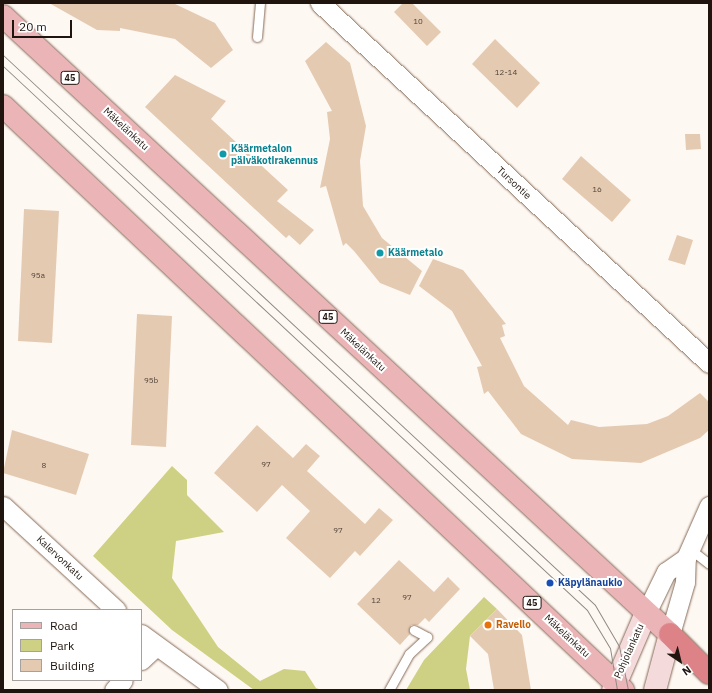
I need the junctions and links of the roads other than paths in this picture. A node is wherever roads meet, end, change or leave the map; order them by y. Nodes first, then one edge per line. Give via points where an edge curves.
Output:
1 (260, 3) edge
2 (320, 3) edge
3 (3, 16) edge
4 (256, 37) dead end
5 (3, 106) edge
6 (709, 363) edge
7 (3, 506) edge
8 (708, 513) edge
9 (688, 553) junction
10 (709, 564) edge
11 (115, 609) edge
12 (646, 613) junction
13 (414, 630) dead end
14 (670, 634) junction
15 (142, 635) edge
16 (155, 647) junction
17 (142, 659) edge
18 (709, 673) edge
19 (122, 681) edge
20 (617, 687) edge
21 (114, 690) edge
22 (218, 690) edge
23 (389, 690) edge
24 (655, 690) edge

1 - 4 lane
2 - 6 street, Tursontie
3 - 12 main road, Mäkelänkatu / 45
5 - 20 main road, Mäkelänkatu / 45 via 423,499
7 - 11 street, Kalervonkatu
8 - 9 street
9 - 10 lane
9 - 12 street via 666,572
9 - 14 street via 685,582
12 - 14 main road, Mäkelänkatu / 45
12 - 20 street, Pohjolankatu
13 - 23 lane via 427,637 409,654
14 - 18 highway, 45
14 - 24 street
15 - 16 street
16 - 17 street
16 - 22 street
19 - 21 street

